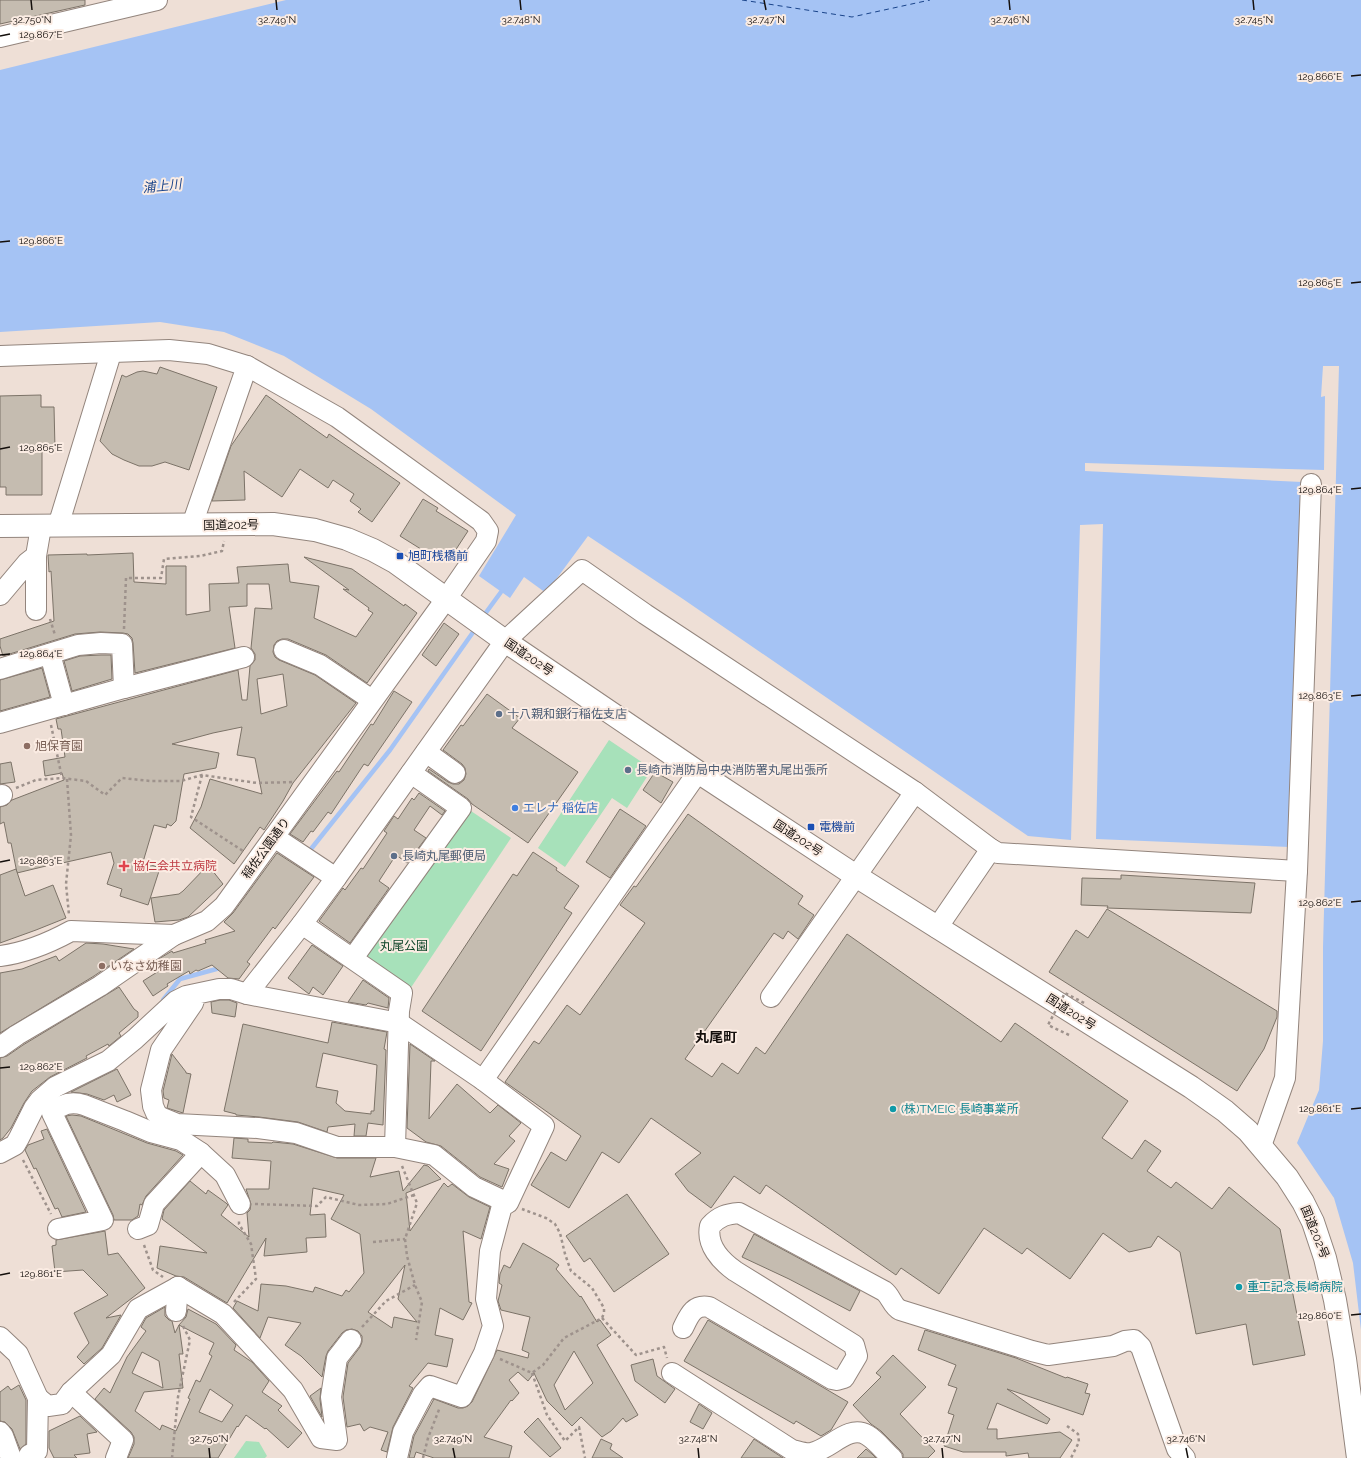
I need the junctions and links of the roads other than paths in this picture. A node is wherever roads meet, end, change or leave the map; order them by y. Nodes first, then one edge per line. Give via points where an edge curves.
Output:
1 (157, 0) edge
2 (0, 37) edge
3 (111, 353) junction
4 (0, 356) edge
5 (247, 366) junction
6 (1311, 484) dead end
7 (192, 525) junction
8 (0, 526) edge
9 (49, 526) junction
10 (36, 556) junction
11 (0, 595) edge
12 (452, 603) junction
13 (36, 610) dead end
14 (499, 637) junction
15 (284, 650) dead end
16 (50, 654) junction
17 (244, 657) dead end
18 (0, 669) edge
19 (124, 688) junction
20 (372, 700) junction
21 (56, 707) junction
22 (0, 723) edge
23 (426, 752) junction
24 (698, 772) junction
25 (411, 773) junction
26 (455, 773) dead end
27 (915, 792) junction
28 (274, 837) junction
29 (992, 849) junction
30 (1297, 871) junction
31 (329, 873) junction
32 (856, 876) junction
33 (302, 924) junction
34 (937, 928) junction
35 (174, 935) junction
36 (0, 956) edge
37 (353, 958) junction
38 (196, 994) junction
39 (247, 994) junction
40 (771, 997) dead end
41 (399, 1023) junction
42 (0, 1047) edge
43 (483, 1080) junction
44 (1261, 1146) junction
45 (395, 1147) junction
46 (7, 1149) edge
47 (201, 1153) junction
48 (506, 1202) junction
49 (240, 1204) road end
50 (58, 1229) road end
51 (138, 1230) road end
52 (178, 1287) junction
53 (176, 1311) road end
54 (683, 1328) dead end
55 (0, 1337) edge
56 (351, 1340) road end
57 (672, 1373) road end
58 (71, 1392) junction
59 (38, 1398) junction
60 (0, 1432) edge
61 (10, 1458) edge
62 (28, 1458) edge
63 (116, 1458) edge
64 (397, 1458) edge
65 (892, 1458) edge
66 (1185, 1458) edge
67 (1358, 1458) edge

1 - 2 street
3 - 4 street, 稲佐公園通り
3 - 5 street, 稲佐公園通り via 169,350 208,354
3 - 9 street
5 - 7 street
5 - 12 street, 稲佐公園通り via 337,417 481,521 488,531 486,541
6 - 30 street
7 - 9 highway, 国道202号
7 - 12 highway, 国道202号 via 273,524 314,530 347,539 395,562
8 - 9 highway, 国道202号
9 - 10 street
10 - 11 street
10 - 13 street
12 - 14 highway, 国道202号
12 - 20 street, 稲佐公園通り
14 - 23 street
14 - 24 highway, 国道202号
14 - 27 street via 582,570
15 - 20 street via 320,665
16 - 18 street
16 - 19 street via 83,644 122,644
16 - 21 street
17 - 19 street
19 - 21 street
20 - 28 street, 稲佐公園通り
21 - 22 street
23 - 25 street
23 - 26 street
24 - 32 highway, 国道202号
24 - 43 street
25 - 31 street
25 - 37 street via 462,808
27 - 29 street
27 - 32 street
28 - 31 street
28 - 35 street, 稲佐公園通り via 224,906 207,921
29 - 30 street via 998,853
29 - 34 street
30 - 44 street via 1285,1078
31 - 33 street
32 - 34 highway, 国道202号
32 - 40 street
33 - 37 street
33 - 39 street
34 - 44 highway, 国道202号 via 1191,1087 1225,1111
35 - 36 street, 稲佐公園通り via 71,931 17,954
35 - 42 street via 100,986
37 - 41 street via 402,993
38 - 39 street via 231,989
38 - 45 street via 193,1003 161,1050 151,1090 153,1106 160,1117 177,1124 258,1128 296,1133 337,1147
38 - 46 street via 176,1001 108,1061 55,1087 40,1100 19,1138
39 - 41 street
41 - 43 street
41 - 45 street
43 - 48 street via 544,1126
44 - 67 highway, 国道202号 via 1287,1177 1303,1202 1325,1258 1332,1282 1345,1359
45 - 48 street via 434,1155 474,1187
47 - 49 street via 225,1175
47 - 50 street via 181,1140 151,1132 84,1105 72,1103 59,1107 52,1113 104,1220
47 - 51 street via 154,1204 148,1225
48 - 64 street via 490,1251 486,1299 493,1326 484,1353 462,1397 430,1386 423,1394 403,1432
52 - 53 street
52 - 56 street via 223,1314 293,1390 321,1438 337,1440 331,1397 337,1358
52 - 58 street via 138,1309 111,1355
54 - 66 street via 690,1314 698,1307 710,1307 832,1379 838,1380 844,1378 857,1356 854,1345 735,1271 720,1258 710,1238 710,1226 723,1215 739,1213 884,1291 900,1310 1048,1355 1108,1347 1134,1340 1141,1347 1177,1450
55 - 59 street via 18,1354
57 - 65 street via 792,1450 809,1454 823,1450 845,1435 857,1431 867,1435
58 - 59 street via 62,1404 48,1406
58 - 63 street via 123,1440
59 - 62 street via 37,1451 29,1454
60 - 61 street

